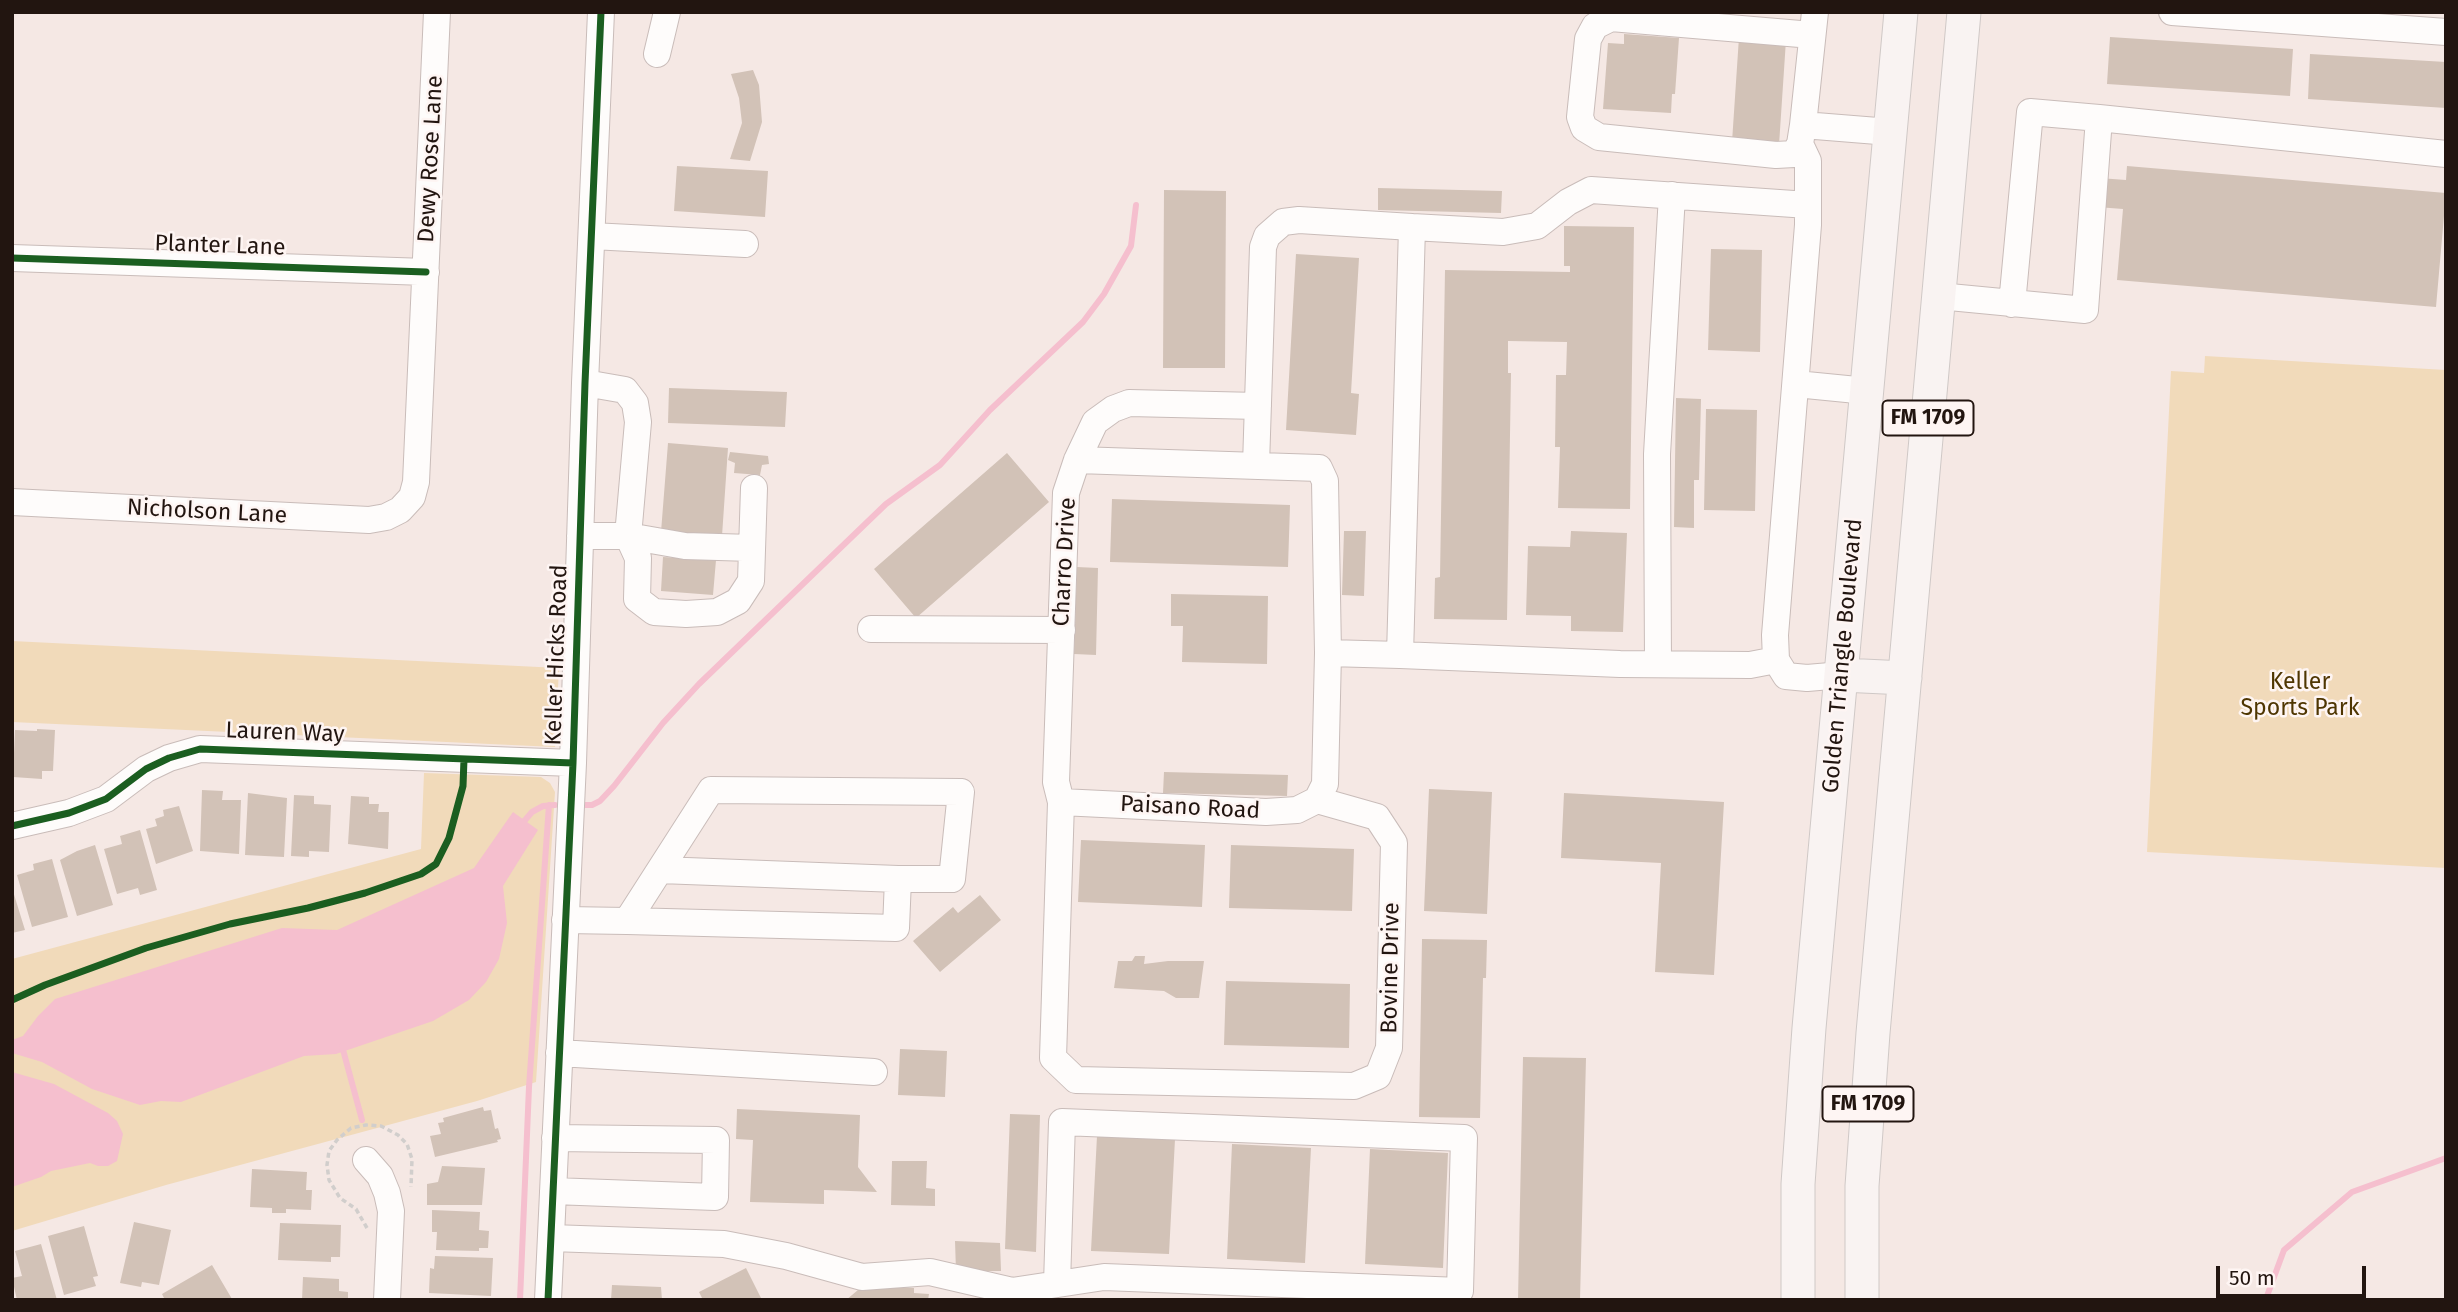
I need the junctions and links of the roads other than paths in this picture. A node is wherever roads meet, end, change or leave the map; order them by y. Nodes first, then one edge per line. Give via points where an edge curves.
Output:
1 (437, 12) edge
2 (601, 12) edge
3 (667, 12) edge
4 (1901, 12) edge
5 (1964, 12) edge
6 (2172, 12) edge
7 (2259, 16) edge
8 (2373, 19) edge
9 (1813, 24) edge
10 (2446, 32) edge
11 (657, 54) dead end
12 (2099, 118) junction
13 (1890, 132) junction
14 (1802, 134) junction
15 (2446, 154) edge
16 (1672, 195) junction
17 (1808, 205) junction
18 (1412, 227) junction
19 (592, 236) junction
20 (745, 244) dead end
21 (12, 258) edge
22 (426, 272) junction
23 (1939, 296) junction
24 (2012, 304) junction
25 (586, 383) junction
26 (1796, 384) junction
27 (1867, 391) junction
28 (1258, 406) junction
29 (1077, 460) junction
30 (1256, 465) junction
31 (754, 488) dead end
32 (12, 502) edge
33 (400, 510) joint
34 (580, 536) junction
35 (628, 536) junction
36 (752, 548) junction
37 (871, 629) dead end
38 (1062, 630) junction
39 (1328, 653) junction
40 (1400, 655) junction
41 (1776, 660) junction
42 (1657, 664) junction
43 (1842, 675) junction
44 (1905, 678) junction
45 (573, 763) junction
46 (1317, 800) junction
47 (1061, 802) junction
48 (12, 826) edge
49 (660, 870) junction
50 (898, 879) junction
51 (565, 920) junction
52 (627, 921) junction
53 (559, 1053) junction
54 (874, 1072) dead end
55 (555, 1138) junction
56 (366, 1160) dead end
57 (553, 1191) junction
58 (551, 1238) junction
59 (1058, 1284) junction
60 (387, 1300) edge
61 (548, 1300) edge
62 (1797, 1300) edge
63 (1862, 1300) edge

1 - 22 street, Dewy Rose Lane
2 - 19 street, Keller Hicks Road
3 - 11 street
4 - 13 main road, Golden Triangle Boulevard / FM 1709
5 - 23 main road, FM 1709
6 - 7 street
7 - 8 street
8 - 10 street
9 - 14 street
9 - 14 street via 1611,18 1595,26 1588,39 1580,117 1584,128 1599,137 1776,155 1794,154
12 - 15 street
12 - 24 street via 2030,112
12 - 24 street via 2085,310
13 - 14 street
13 - 27 main road, Golden Triangle Boulevard / FM 1709
14 - 17 street via 1808,161
16 - 17 street
16 - 18 street via 1591,190 1537,226 1503,232
16 - 42 street via 1657,454
17 - 26 street
18 - 28 street via 1299,220 1272,229 1263,247
18 - 40 street
19 - 20 street
19 - 25 street, Keller Hicks Road
21 - 22 street, Planter Lane
22 - 33 street, Dewy Rose Lane via 416,482 412,497
23 - 24 street
23 - 44 main road, FM 1709
25 - 34 street, Keller Hicks Road
25 - 35 street via 625,390 635,402 638,422
26 - 27 street
26 - 41 street
27 - 43 main road, Golden Triangle Boulevard / FM 1709
28 - 29 street, Charro Drive via 1129,403 1095,422
28 - 30 street
29 - 30 street
29 - 38 street, Charro Drive via 1066,493
30 - 39 street via 1319,468 1325,481
31 - 36 street
32 - 33 street, Nicholson Lane via 369,520
34 - 35 street
34 - 45 street, Keller Hicks Road
35 - 36 street via 685,546
35 - 36 street via 638,558 637,598 654,612 717,612 738,601 751,581
37 - 38 street
38 - 47 street, Charro Drive via 1056,782
39 - 40 street
39 - 46 street via 1325,784
40 - 42 street
41 - 42 street via 1750,665
41 - 43 street via 1786,676
43 - 44 main road
43 - 62 main road, Golden Triangle Boulevard / FM 1709 via 1809,1028 1798,1184
44 - 63 main road, FM 1709 via 1862,1186
45 - 48 street, Lauren Way via 200,749 146,769 106,799
45 - 51 street, Keller Hicks Road
46 - 47 street, Paisano Road via 1297,810 1266,812
46 - 47 street, Bovine Drive via 1377,817 1394,843 1389,1048 1378,1076 1354,1086 1076,1080 1053,1058
49 - 50 street
49 - 50 street via 711,790 961,792 953,879
49 - 52 street
50 - 52 street via 896,928
51 - 52 street
51 - 53 street, Keller Hicks Road
53 - 54 street
53 - 55 street, Keller Hicks Road
55 - 57 street, Keller Hicks Road
55 - 57 street via 716,1140 715,1197
56 - 60 street via 380,1176 390,1211
57 - 58 street, Keller Hicks Road
58 - 59 street via 724,1244 862,1277 930,1272 1012,1291
58 - 61 street, Keller Hicks Road
59 - 59 street via 1104,1277 1460,1291 1464,1138 1062,1122

